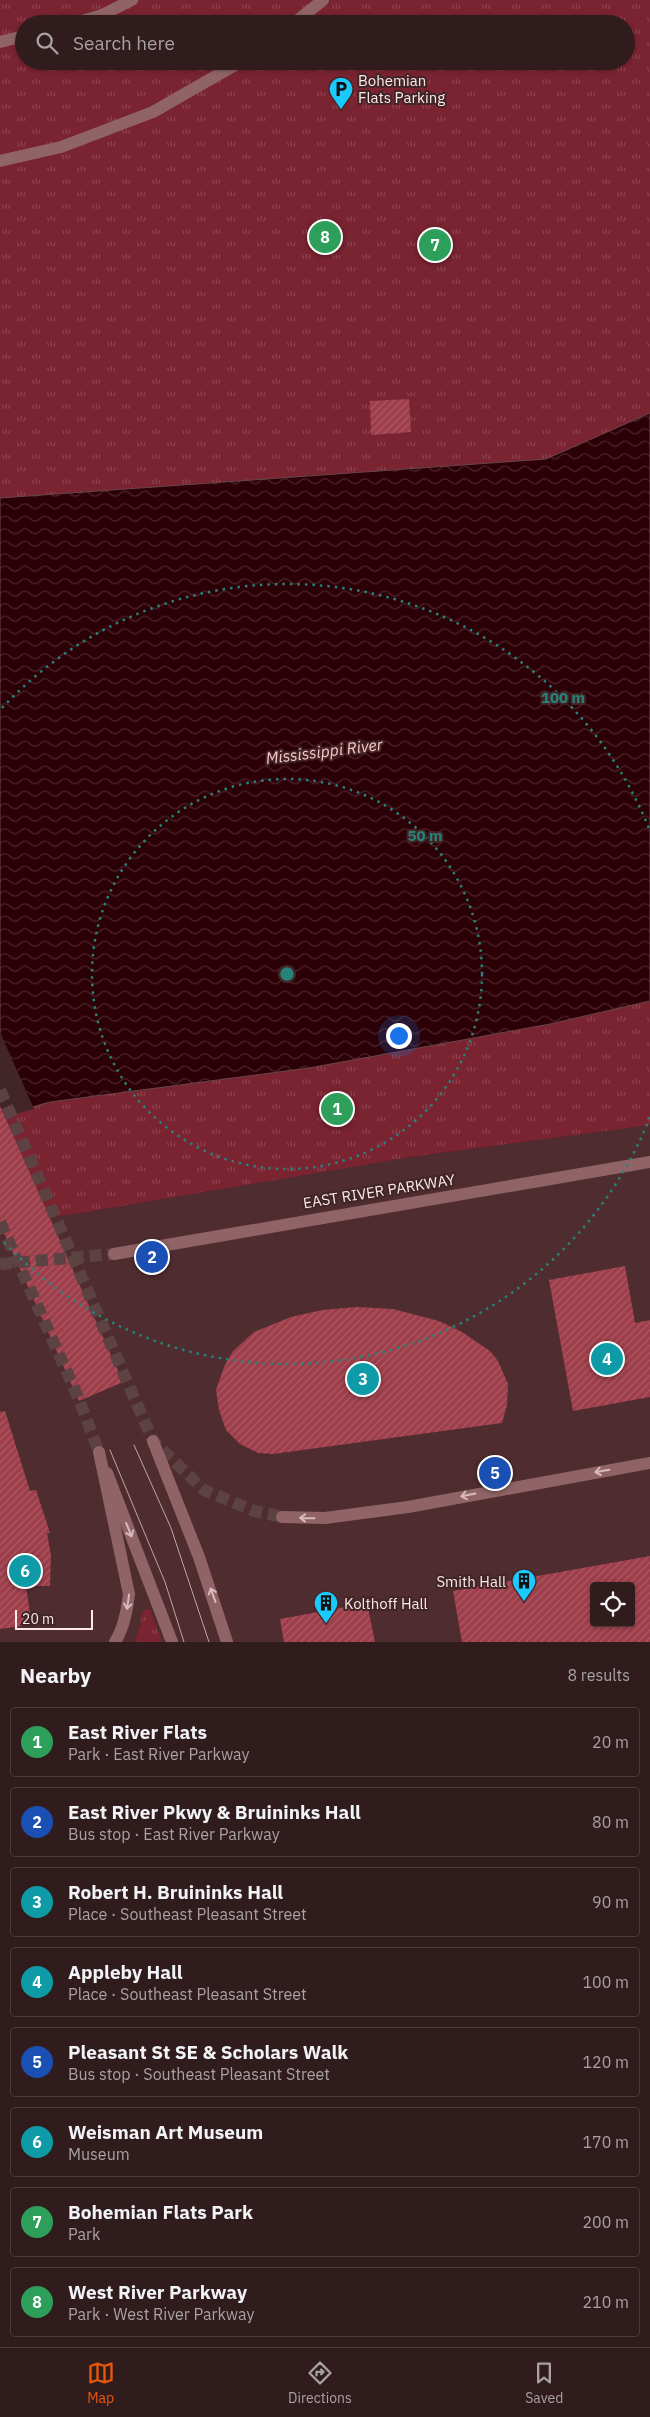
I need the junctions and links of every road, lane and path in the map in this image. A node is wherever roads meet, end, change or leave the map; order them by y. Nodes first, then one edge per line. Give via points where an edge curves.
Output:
1 (132, 0) edge
2 (323, 0) edge
3 (104, 15) edge
4 (304, 15) edge
5 (15, 38) edge
6 (0, 42) edge
7 (226, 70) edge
8 (0, 161) edge
9 (650, 1162) edge
10 (114, 1254) tunnel mouth
11 (153, 1441) dead end
12 (650, 1463) edge
13 (282, 1517) tunnel mouth
14 (115, 1642) edge
15 (172, 1642) edge
16 (227, 1642) edge

1 - 3 street
2 - 4 street
5 - 6 street
7 - 8 street via 153,112 61,147
9 - 10 street, EAST RIVER PARKWAY
16 -> 11 street via 199,1557
12 -> 13 street via 408,1507 325,1518
14 - 15 street via 122,1627 129,1594 98,1452

